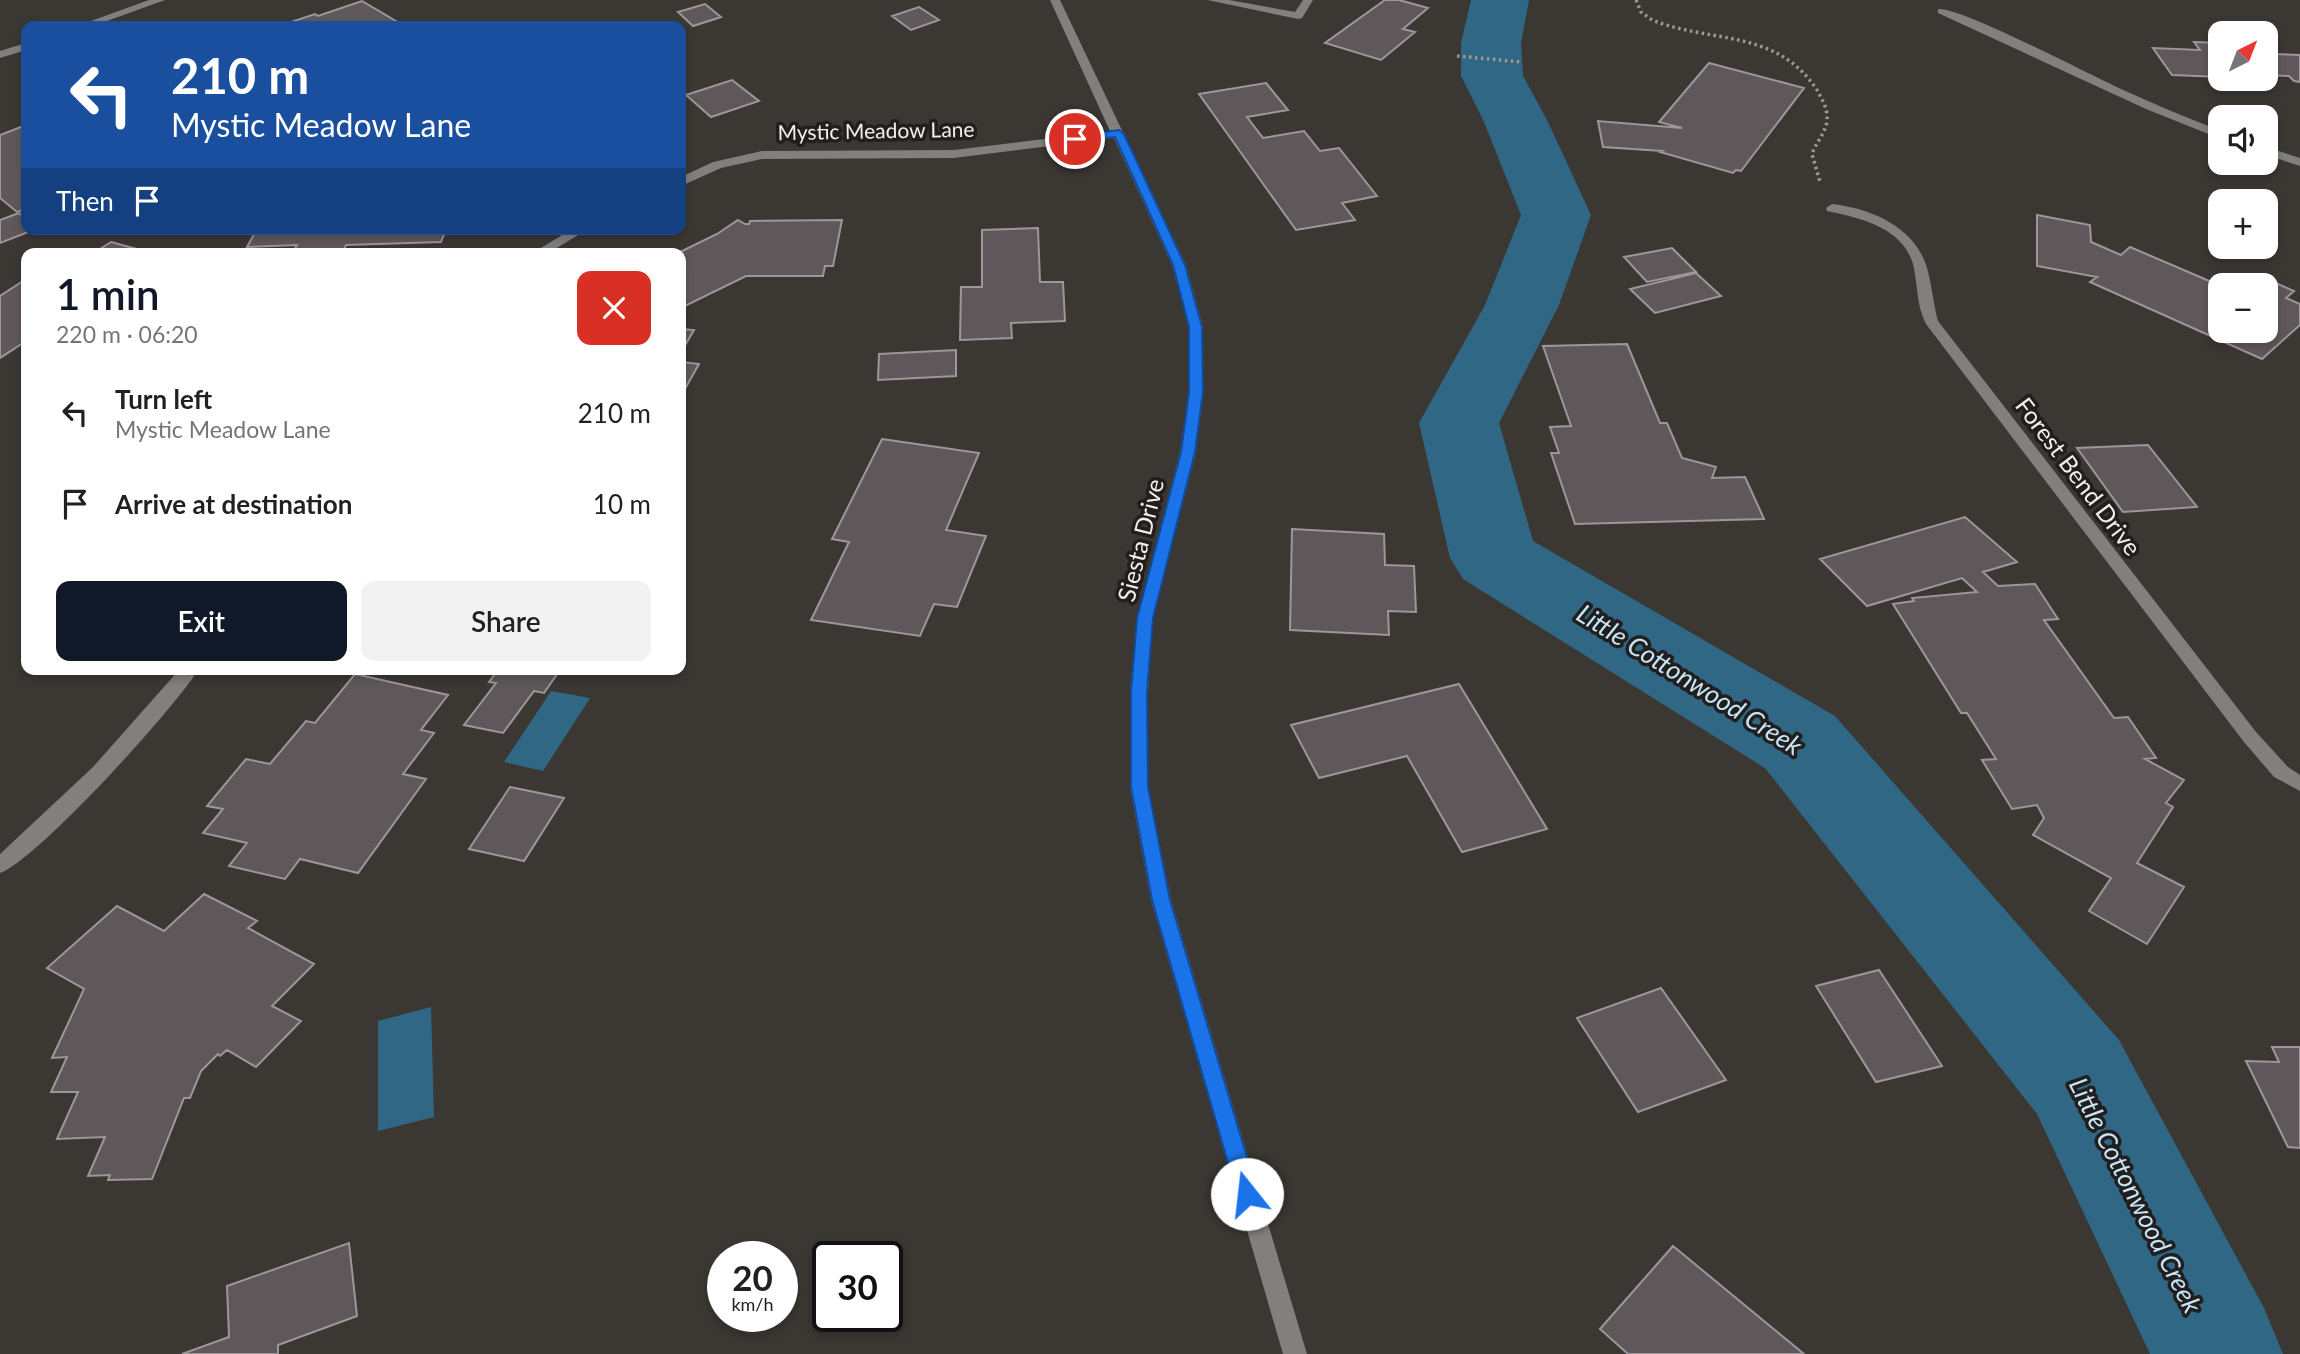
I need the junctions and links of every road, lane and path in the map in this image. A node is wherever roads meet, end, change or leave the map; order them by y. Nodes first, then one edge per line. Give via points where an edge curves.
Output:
1 (160, 0) edge
2 (1055, 0) edge
3 (1212, 0) edge
4 (1308, 0) edge
5 (1636, 0) edge
6 (1942, 11) dead end
7 (98, 21) edge
8 (21, 48) edge
9 (0, 55) edge
10 (1457, 56) dead end
11 (1522, 62) dead end
12 (2208, 130) edge
13 (1119, 134) junction
14 (2278, 155) edge
15 (2300, 162) edge
16 (686, 180) edge
17 (1832, 208) joint
18 (571, 235) edge
19 (548, 248) edge
20 (185, 675) edge
21 (2300, 784) edge
22 (0, 865) edge
23 (1295, 1354) edge

1 - 7 street
2 - 13 street, Siesta Drive
3 - 4 street via 1298,16
5 - 17 path via 1639,10 1661,24 1748,42 1780,54 1812,83 1829,111 1810,162
6 - 12 street
8 - 9 street
10 - 11 path
13 - 16 street, Mystic Meadow Lane via 954,154 762,155 717,165
13 - 23 street, Siesta Drive via 1179,265 1196,327 1196,392 1188,452 1145,618 1139,787 1161,900
14 - 15 street
17 - 21 street, Forest Bend Drive via 1868,214 1908,246 1919,262 1931,321 2250,737 2281,772
18 - 19 street
20 - 22 street via 146,723

